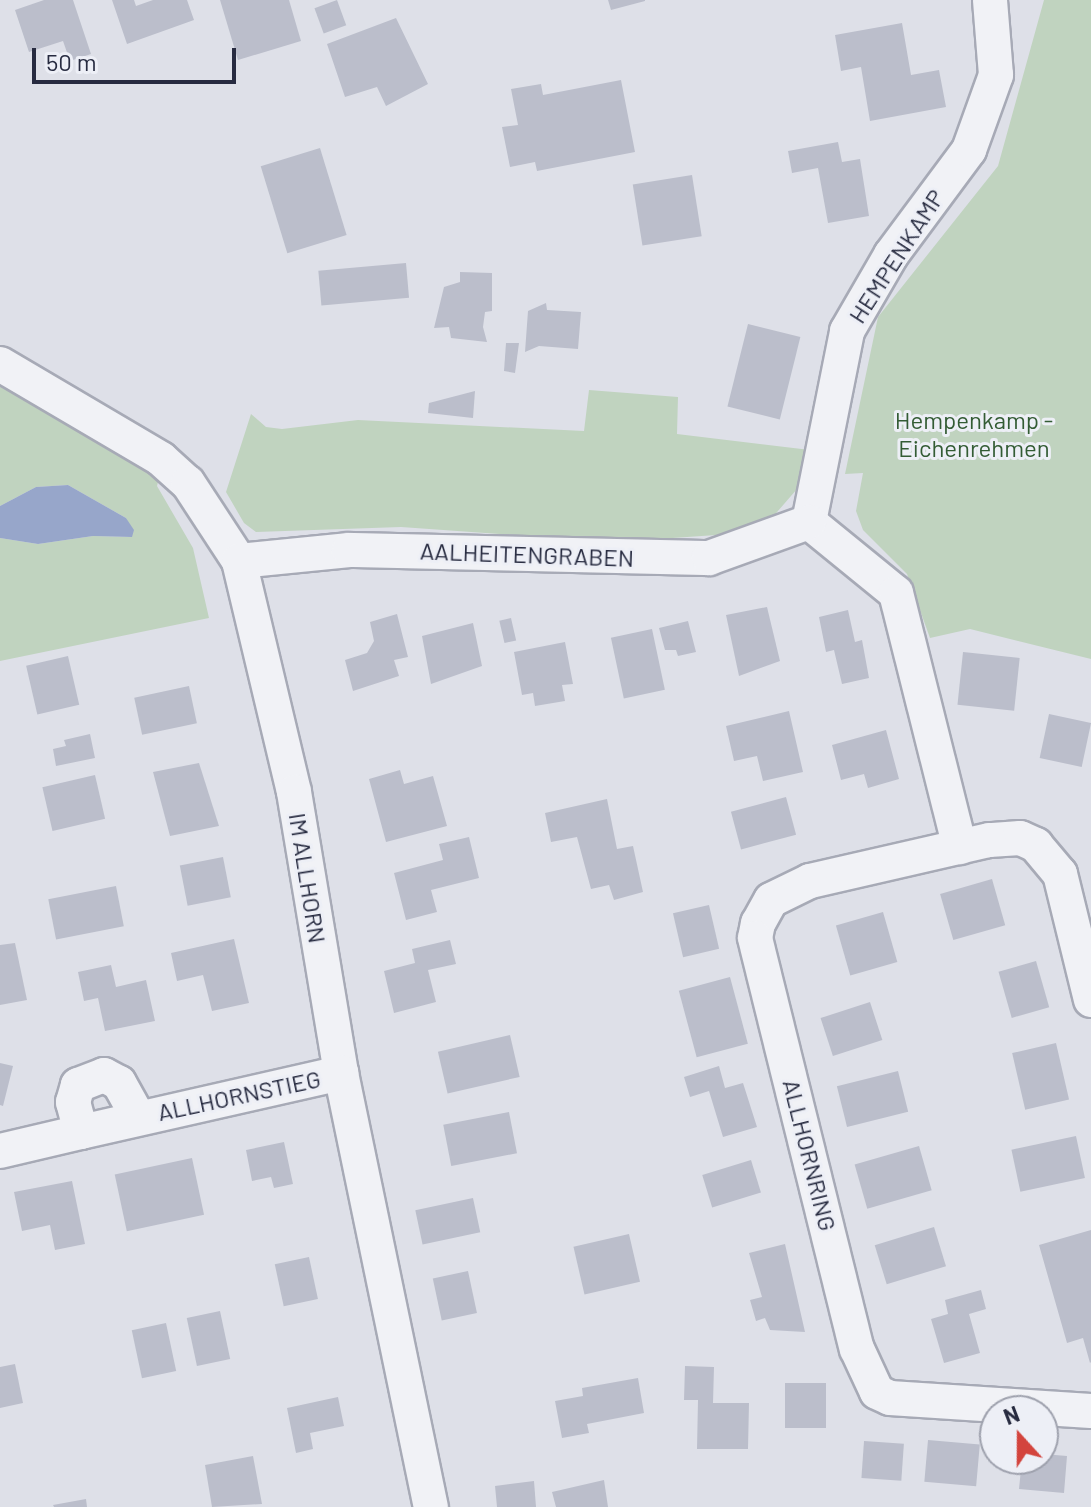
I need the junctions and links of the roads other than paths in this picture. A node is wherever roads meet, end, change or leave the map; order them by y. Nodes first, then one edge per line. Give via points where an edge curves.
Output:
1 (990, 0) edge
2 (0, 364) edge
3 (809, 522) junction
4 (239, 561) junction
5 (960, 847) junction
6 (1091, 1000) edge
7 (341, 1073) junction
8 (138, 1117) junction
9 (81, 1132) junction
10 (0, 1151) edge
11 (1091, 1411) edge
12 (431, 1507) edge

1 - 3 street, HEMPENKAMP via 996,75 969,150 891,255 847,331
2 - 4 street, IM ALLHORN via 131,436 161,459 188,483
3 - 4 street, AALHEITENGRABEN via 709,558 349,550
3 - 5 street via 896,593
4 - 7 street, IM ALLHORN via 294,792
5 - 6 street, ALLHORNRING via 1020,838 1049,856 1060,874
5 - 11 street, ALLHORNRING via 794,887 763,911 755,938 857,1349 877,1392 890,1398
7 - 8 street, ALLHORNSTIEG
7 - 12 street, IM ALLHORN
8 - 9 street, ALLHORNSTIEG
8 - 9 street, ALLHORNSTIEG via 119,1083 104,1075 78,1085 73,1102
9 - 10 street, ALLHORNSTIEG

